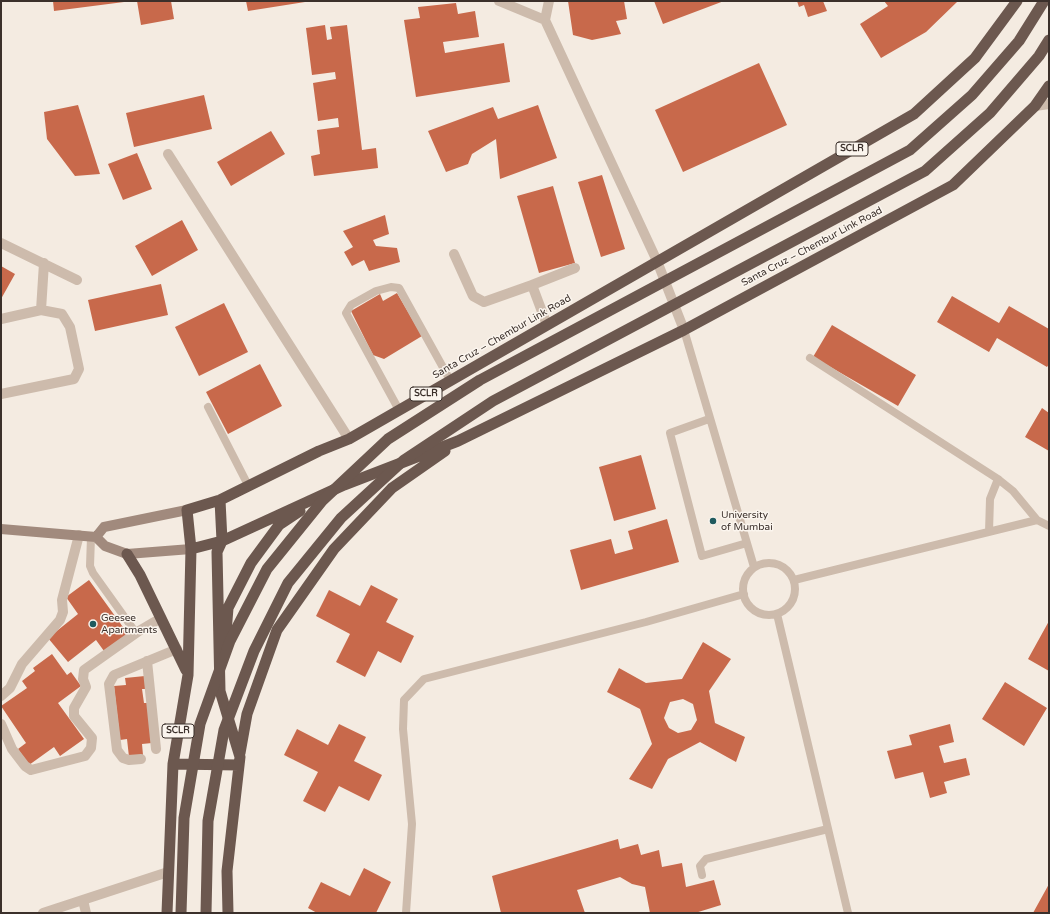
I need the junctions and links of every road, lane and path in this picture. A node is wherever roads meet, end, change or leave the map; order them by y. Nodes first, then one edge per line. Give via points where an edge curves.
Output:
1 (499, 1) edge
2 (549, 1) edge
3 (1017, 1) edge
4 (1044, 1) edge
5 (545, 20) junction
6 (1049, 40) edge
7 (1049, 86) edge
8 (1049, 104) edge
9 (1035, 106) junction
10 (168, 154) dead end
11 (1, 243) edge
12 (454, 254) dead end
13 (657, 261) junction
14 (44, 264) junction
15 (575, 268) dead end
16 (77, 280) dead end
17 (532, 284) junction
18 (41, 310) junction
19 (1, 319) edge
20 (547, 325) junction
21 (684, 330) junction
22 (810, 358) dead end
23 (450, 380) junction
24 (1, 394) edge
25 (208, 407) dead end
26 (399, 410) junction
27 (709, 419) junction
28 (349, 439) junction
29 (458, 441) junction
30 (998, 479) junction
31 (344, 485) junction
32 (248, 488) junction
33 (220, 500) junction
34 (186, 510) junction
35 (1037, 520) junction
36 (1049, 526) edge
37 (1, 529) edge
38 (989, 532) junction
39 (79, 535) junction
40 (94, 537) junction
41 (222, 541) junction
42 (747, 542) junction
43 (191, 549) junction
44 (127, 554) junction
45 (754, 567) junction
46 (794, 580) junction
47 (744, 594) junction
48 (777, 614) junction
49 (161, 618) junction
50 (136, 633) junction
51 (177, 648) junction
52 (146, 661) junction
53 (188, 675) junction
54 (220, 691) junction
55 (1, 696) edge
56 (1, 724) edge
57 (156, 749) dead end
58 (141, 759) dead end
59 (239, 761) junction
60 (173, 764) junction
61 (828, 829) junction
62 (168, 872) junction
63 (702, 874) dead end
64 (84, 900) junction
65 (43, 913) edge
66 (86, 913) edge
67 (167, 913) edge
68 (181, 913) edge
69 (206, 913) edge
70 (228, 913) edge
71 (406, 913) edge
72 (848, 913) edge

1 - 5 street
2 - 5 street
3 - 13 highway, Santa Cruz – Chembur Link Road / SCLR via 975,58 914,114
4 - 68 highway, bridge via 1019,41 972,95 910,150 480,380 388,439 322,501 267,569 230,641 200,724 184,818
5 - 13 street
6 - 69 highway, bridge via 1039,56 990,113 925,171 493,401 404,460 341,518 288,583 254,651 224,730 208,821
7 - 9 highway, Santa Cruz – Chembur Link Road
8 - 9 street
9 - 21 highway, Santa Cruz – Chembur Link Road via 953,185
10 - 28 street
11 - 14 street
12 - 17 street via 473,296 484,302
13 - 20 highway, Santa Cruz – Chembur Link Road / SCLR
13 - 21 street
14 - 16 street
14 - 18 street
15 - 17 street
17 - 20 street
18 - 19 street
18 - 24 street via 62,314 70,327 79,369 74,379
20 - 23 highway, Santa Cruz – Chembur Link Road / SCLR
21 - 27 lane
21 - 29 highway, Santa Cruz – Chembur Link Road
22 - 30 lane
23 - 26 highway, Santa Cruz – Chembur Link Road / SCLR
23 - 26 lane via 399,288 391,287 376,291 351,305 346,312
25 - 32 lane
26 - 28 highway, Santa Cruz – Chembur Link Road / SCLR
27 - 42 lane
27 - 42 lane via 670,433 702,556
28 - 32 highway, Santa Cruz – Chembur Link Road / SCLR via 319,451
29 - 31 highway, Santa Cruz – Chembur Link Road
29 - 59 highway via 392,488 334,549 277,630 247,714
30 - 35 lane via 1013,491
30 - 38 lane via 990,499
31 - 41 highway, Santa Cruz – Chembur Link Road
31 - 54 highway via 319,498 279,525 251,563 228,608
32 - 33 highway, Santa Cruz – Chembur Link Road / SCLR
33 - 34 highway, Santa Cruz – Chembur Link Road / SCLR
33 - 41 highway
34 - 40 main road via 104,527
34 - 43 highway, SCLR
35 - 36 lane
35 - 38 lane
37 - 39 main road
38 - 46 lane
39 - 40 main road
39 - 55 street via 62,600 63,612 60,620 22,664 10,688
40 - 44 main road via 105,546
40 - 50 lane via 90,566 93,574
41 - 43 highway, Santa Cruz – Chembur Link Road
41 - 54 highway via 217,552
42 - 45 lane
43 - 44 main road
43 - 53 highway, SCLR
44 - 49 highway
45 - 46 lane via 767,562 776,563 784,566
45 - 47 lane via 746,577
46 - 48 lane via 795,597 791,604
47 - 48 lane via 753,610 765,615
47 - 71 lane via 424,679 404,700 403,729 412,824
48 - 61 lane
49 - 50 street
49 - 51 highway
50 - 56 street via 84,670 83,679 86,687 74,708 74,716 92,738 91,748 85,756 31,770 12,749
51 - 52 street
51 - 53 highway
52 - 57 street
52 - 58 street via 114,675 109,684 117,750 123,758
53 - 60 highway, SCLR
54 - 59 highway
59 - 60 highway
59 - 70 highway via 227,871
60 - 62 highway, SCLR
61 - 63 lane via 706,859 700,866
61 - 72 lane
62 - 64 street
62 - 67 highway, SCLR
64 - 65 street
64 - 66 street

